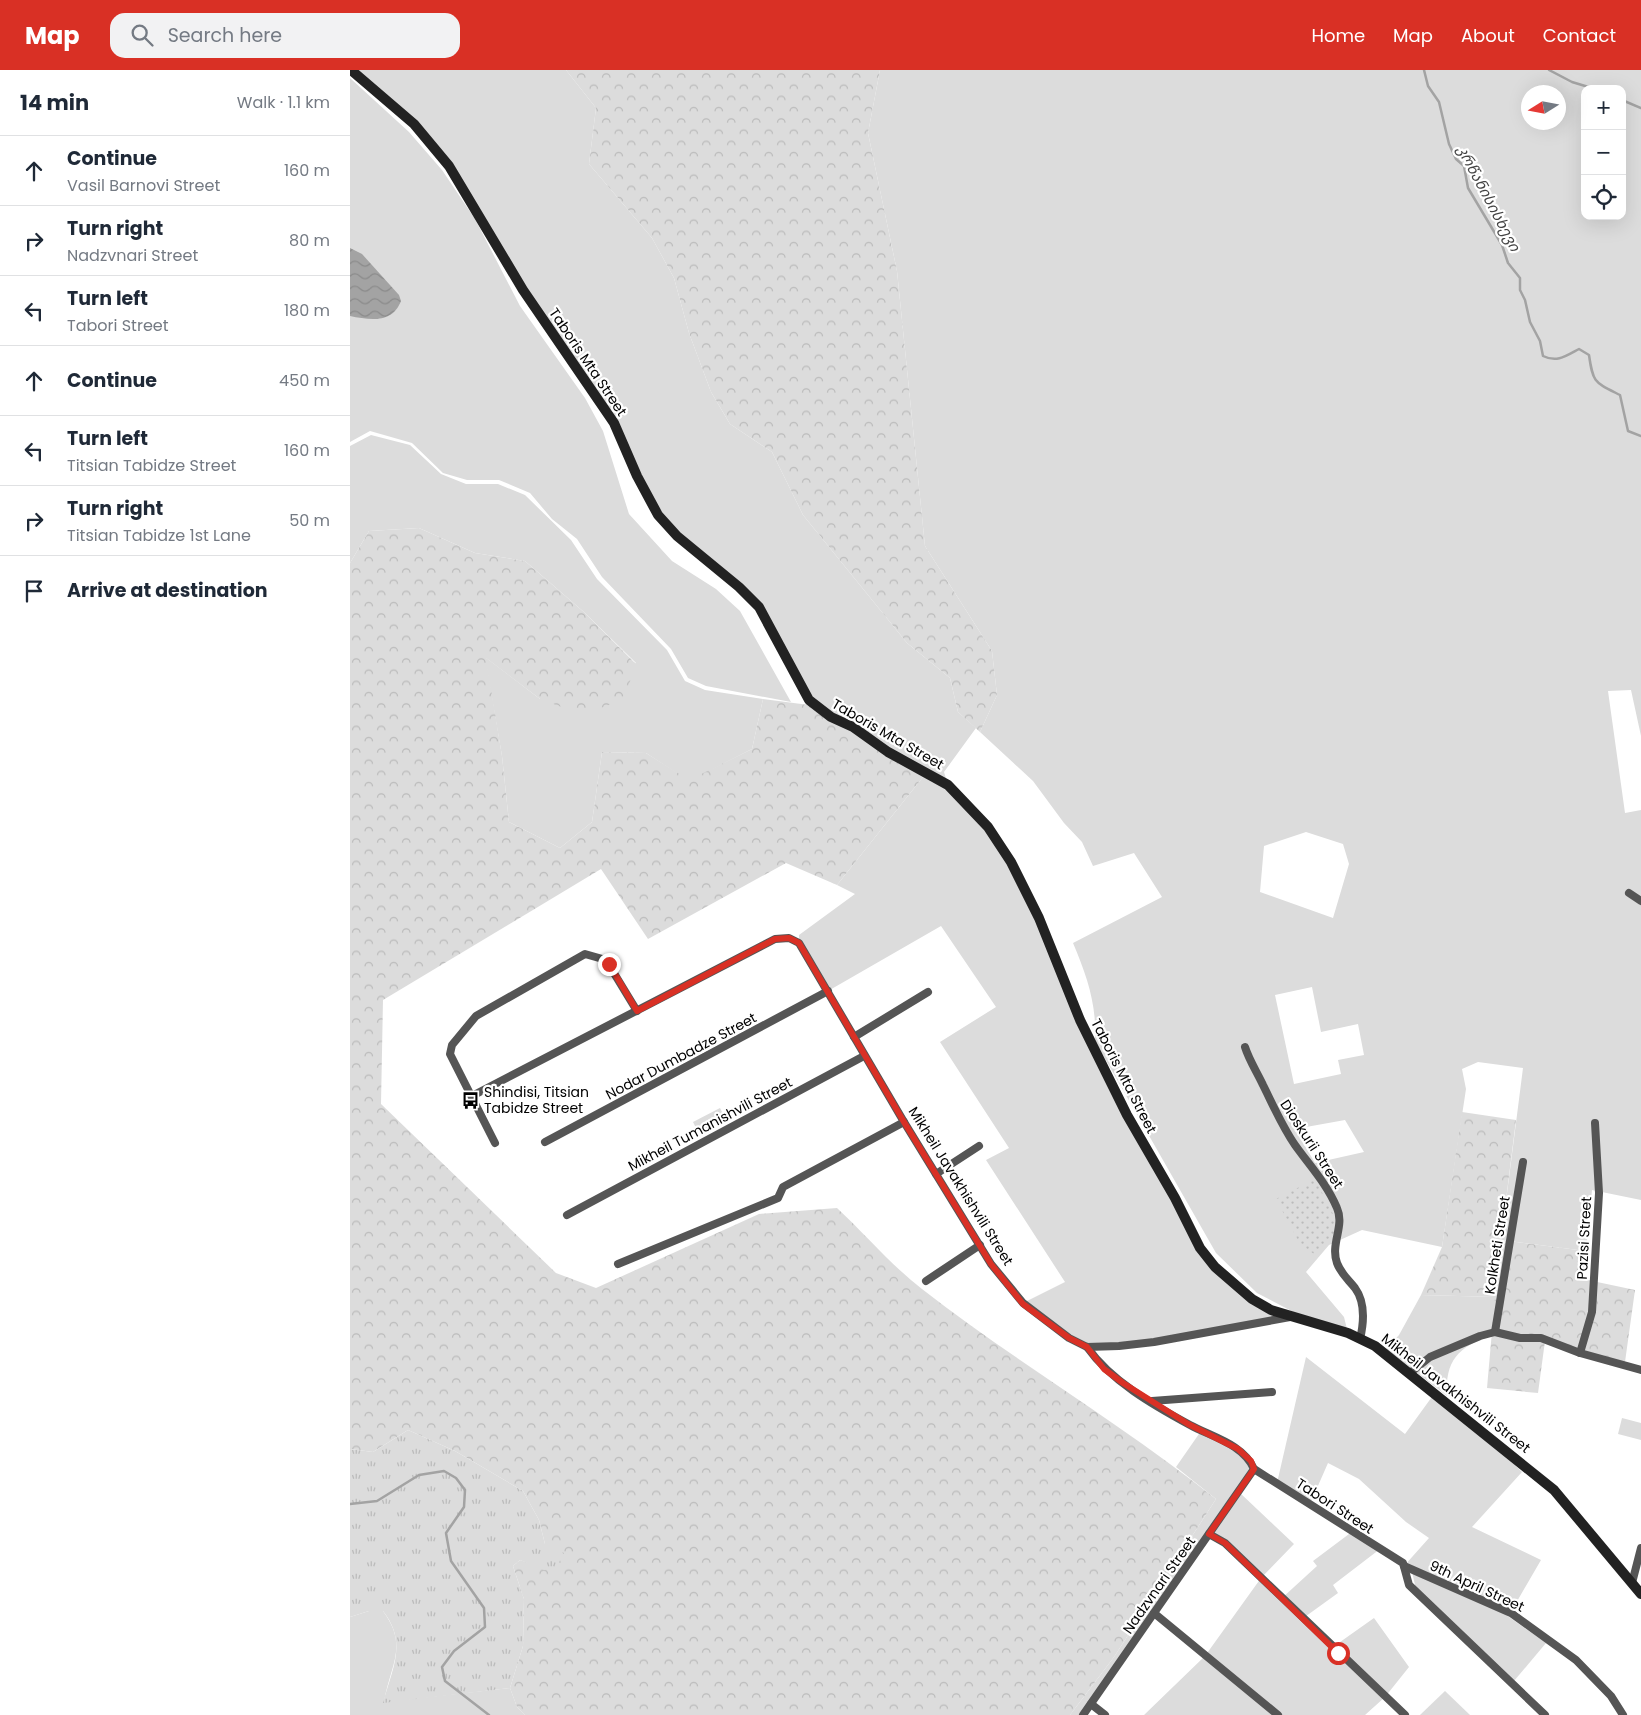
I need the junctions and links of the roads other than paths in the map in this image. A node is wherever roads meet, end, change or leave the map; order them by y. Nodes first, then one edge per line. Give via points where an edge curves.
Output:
1 (351, 70) edge
2 (1629, 893) dead end
3 (1641, 900) edge
4 (828, 991) junction
5 (928, 992) dead end
6 (637, 1011) junction
7 (854, 1037) junction
8 (1245, 1047) dead end
9 (864, 1056) junction
10 (472, 1096) junction
11 (904, 1122) junction
12 (1596, 1124) dead end
13 (545, 1142) dead end
14 (495, 1143) dead end
15 (979, 1146) dead end
16 (1523, 1162) dead end
17 (936, 1174) junction
18 (567, 1215) dead end
19 (980, 1245) junction
20 (618, 1264) dead end
21 (926, 1281) dead end
22 (1290, 1317) junction
23 (1496, 1332) junction
24 (1360, 1339) junction
25 (1087, 1347) junction
26 (1580, 1353) junction
27 (1641, 1370) edge
28 (1410, 1373) junction
29 (1272, 1392) dead end
30 (1152, 1401) junction
31 (1254, 1469) junction
32 (1209, 1534) junction
33 (1641, 1548) edge
34 (1404, 1566) junction
35 (1632, 1583) junction
36 (1641, 1594) edge
37 (1154, 1613) junction
38 (1091, 1704) junction
39 (1083, 1715) edge
40 (1106, 1715) edge
41 (1278, 1715) edge
42 (1405, 1715) edge
43 (1545, 1715) edge
44 (1623, 1715) edge

1 - 22 main road, Taboris Mta Street via 414,124 449,166 523,290 614,422 658,515 677,536 759,607 809,700 888,752 948,785 988,827 1011,862 1039,918 1098,1060 1200,1248 1237,1288 1271,1310
2 - 3 street
4 - 6 street, Mikheil Javakhishvili Street via 799,943 789,938 775,939
4 - 7 street, Mikheil Javakhishvili Street
4 - 13 street, Nodar Dumbadze Street
5 - 7 street
6 - 10 street
6 - 10 street via 606,960 590,955 579,957 476,1016 457,1039 450,1054
7 - 9 street, Mikheil Javakhishvili Street
8 - 24 street, Dioskurii Street via 1275,1112 1338,1210 1340,1222 1334,1247 1337,1263 1362,1303 1364,1321
9 - 11 street, Mikheil Javakhishvili Street
9 - 18 street, Mikheil Tumanishvili Street
10 - 14 street
11 - 17 street, Mikheil Javakhishvili Street
11 - 20 street via 783,1187 778,1198
12 - 26 street, Pazisi Street via 1599,1192 1592,1312
15 - 17 street
16 - 23 street, Kolkheti Street
17 - 19 street, Mikheil Javakhishvili Street
19 - 21 street
19 - 25 street, Mikheil Javakhishvili Street via 1023,1304 1069,1338
22 - 24 main road, Mikheil Javakhishvili Street
22 - 25 street, Mikheil Javakhishvili Street via 1154,1342
23 - 26 street via 1520,1338 1541,1338
23 - 28 street via 1430,1357
24 - 28 main road, Mikheil Javakhishvili Street via 1376,1346
25 - 30 street, Tabori Street via 1104,1369
26 - 27 street
28 - 35 main road, Mikheil Javakhishvili Street via 1554,1490
29 - 30 street
30 - 31 street, Tabori Street via 1188,1424 1238,1449 1251,1461
31 - 32 street, Nadzvnari Street
31 - 34 street, Tabori Street
32 - 37 street, Nadzvnari Street
32 - 42 street via 1225,1543
33 - 35 street
34 - 43 street via 1409,1585
34 - 44 street, 9th April Street via 1511,1613 1576,1660 1611,1696
35 - 36 main road, Mikheil Javakhishvili Street
37 - 38 street, Nadzvnari Street
37 - 41 street
38 - 39 street, Nadzvnari Street
38 - 40 street

